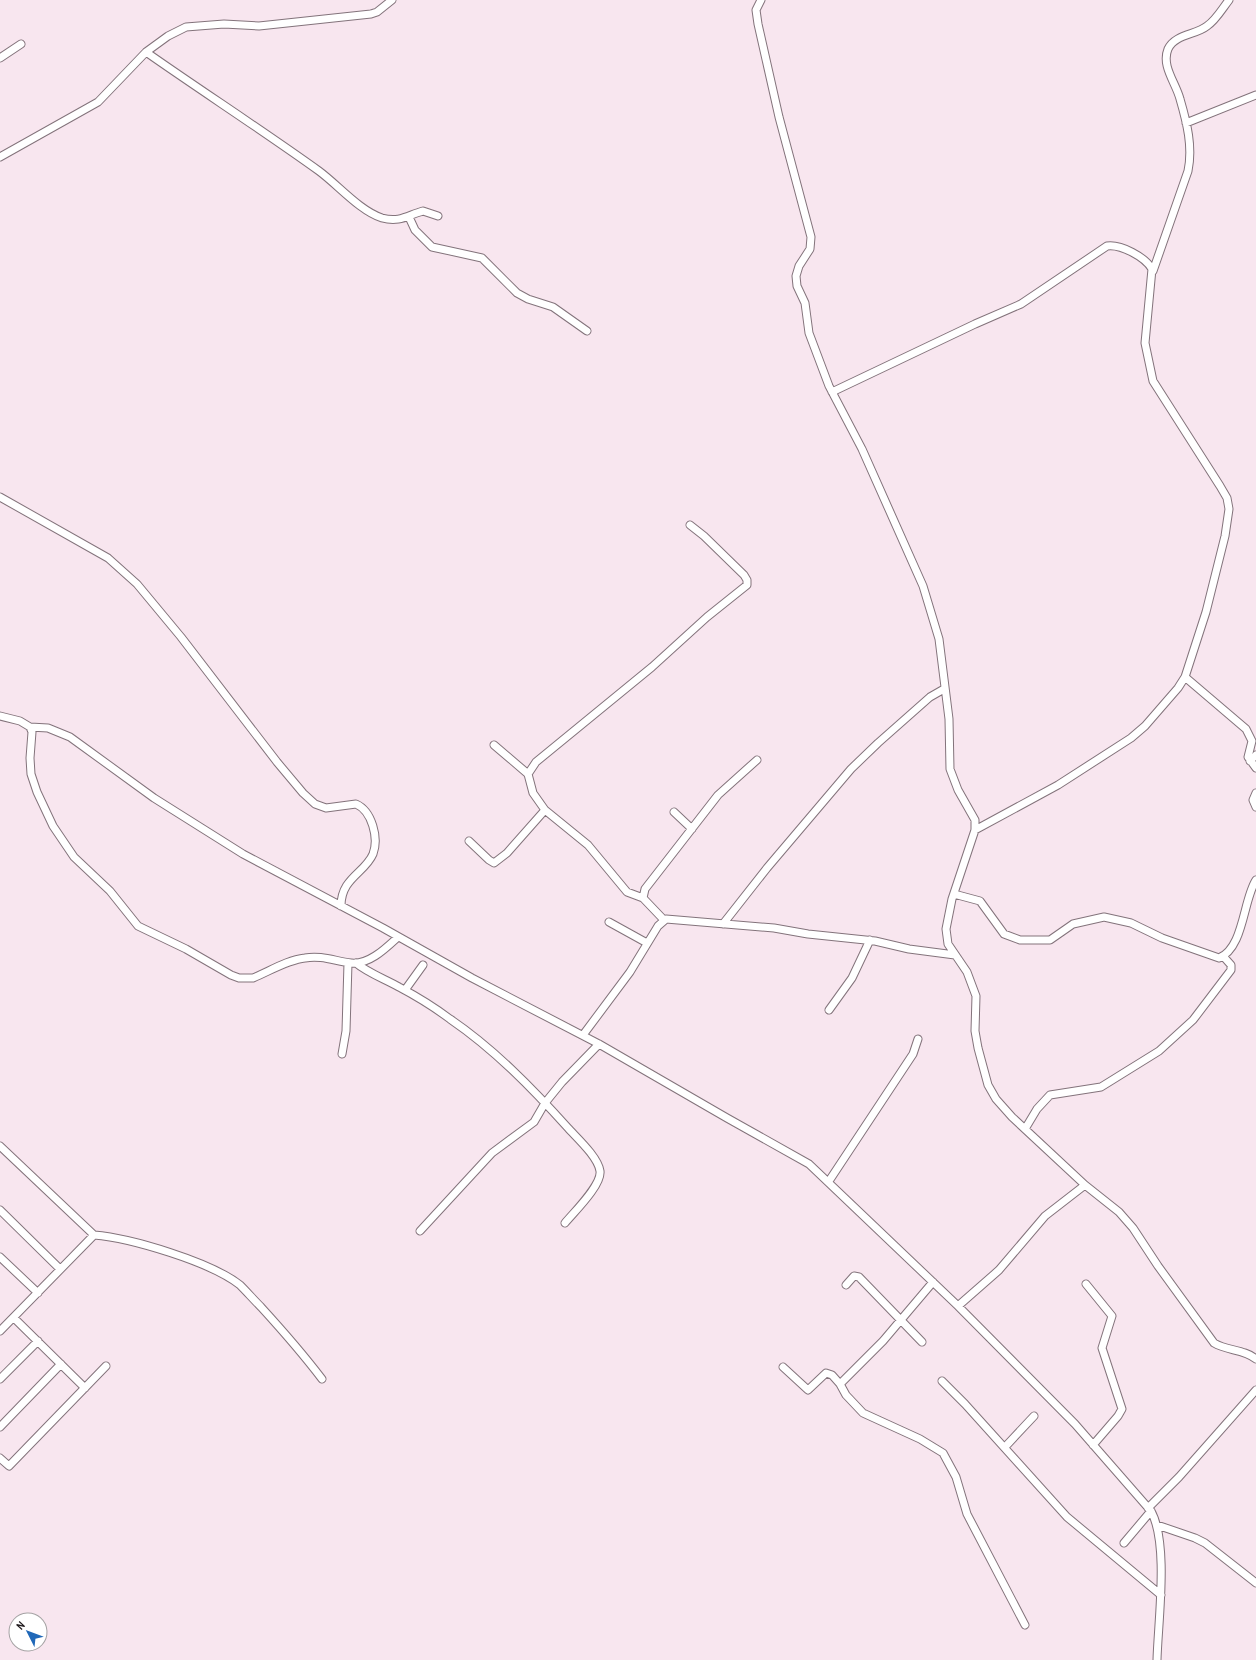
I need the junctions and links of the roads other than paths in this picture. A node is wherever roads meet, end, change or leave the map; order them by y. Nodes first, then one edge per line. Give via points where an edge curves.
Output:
1 (392, 0) edge
2 (760, 0) edge
3 (1229, 0) edge
4 (22, 44) dead end
5 (146, 52) junction
6 (0, 58) edge
7 (1256, 95) edge
8 (1186, 123) junction
9 (0, 157) edge
10 (438, 216) dead end
11 (409, 217) junction
12 (1153, 271) junction
13 (587, 331) dead end
14 (832, 392) junction
15 (0, 498) edge
16 (690, 525) dead end
17 (1185, 678) junction
18 (944, 688) junction
19 (0, 716) edge
20 (30, 727) junction
21 (494, 745) dead end
22 (1256, 755) edge
23 (757, 760) dead end
24 (1250, 761) junction
25 (1256, 768) edge
26 (528, 774) junction
27 (1256, 793) edge
28 (1256, 807) edge
29 (545, 810) junction
30 (674, 812) dead end
31 (692, 829) junction
32 (975, 830) junction
33 (469, 840) dead end
34 (1256, 880) edge
35 (954, 894) junction
36 (643, 898) junction
37 (341, 906) junction
38 (664, 920) junction
39 (609, 922) dead end
40 (723, 924) junction
41 (398, 937) junction
42 (870, 940) junction
43 (647, 943) junction
44 (955, 955) junction
45 (1224, 956) junction
46 (348, 963) junction
47 (356, 963) junction
48 (423, 964) dead end
49 (405, 990) junction
50 (829, 1010) dead end
51 (583, 1035) junction
52 (918, 1040) dead end
53 (599, 1044) junction
54 (342, 1054) dead end
55 (545, 1102) junction
56 (1025, 1129) junction
57 (0, 1146) edge
58 (829, 1182) junction
59 (1084, 1186) junction
60 (0, 1210) edge
61 (565, 1223) dead end
62 (420, 1231) dead end
63 (94, 1235) junction
64 (0, 1257) edge
65 (60, 1269) junction
66 (933, 1282) junction
67 (1086, 1284) dead end
68 (846, 1285) dead end
69 (38, 1293) junction
70 (958, 1306) junction
71 (14, 1318) junction
72 (899, 1320) junction
73 (0, 1331) edge
74 (38, 1341) junction
75 (922, 1342) dead end
76 (1256, 1359) edge
77 (61, 1364) junction
78 (106, 1366) dead end
79 (783, 1367) dead end
80 (0, 1379) edge
81 (322, 1379) dead end
82 (942, 1381) dead end
83 (840, 1384) junction
84 (85, 1388) junction
85 (1256, 1390) edge
86 (1034, 1416) dead end
87 (0, 1427) edge
88 (1093, 1445) junction
89 (1005, 1447) junction
90 (0, 1458) edge
91 (1150, 1510) junction
92 (1157, 1525) junction
93 (1124, 1543) dead end
94 (1256, 1583) edge
95 (1161, 1596) junction
96 (1025, 1625) dead end
97 (1157, 1660) edge

1 - 5 street via 371,14 259,26 224,24 186,27
2 - 14 street via 756,10 758,24 779,117 811,237 810,249 797,271 796,282 805,303 809,333
3 - 8 street via 1207,27 1183,37 1168,49 1167,65 1180,98
4 - 6 street
5 - 9 street via 98,102
5 - 11 street via 319,172 370,212 383,218
7 - 8 street
8 - 12 street via 1192,155
10 - 11 street via 423,211
11 - 13 street via 414,230 432,247 482,258 517,293 553,307
12 - 14 street via 1142,258 1119,246 1107,246 1022,304
12 - 17 street via 1145,343 1153,381 1220,486 1229,508 1226,536
14 - 18 street via 862,449 923,586 939,639
15 - 37 street via 108,558 137,584 181,637 258,739 315,804 326,808 356,804 368,816 374,828 373,854 351,880 343,893
16 - 26 street via 746,578 746,587 536,762
17 - 24 street via 1246,729 1252,741 1248,754
17 - 32 street via 1150,720 1131,738 1058,785
18 - 32 street via 949,719 950,769 958,790 975,820
18 - 40 street via 930,697 851,769
19 - 20 street via 20,721
20 - 37 street via 48,728 70,737 154,798 243,854
20 - 46 street via 31,774 53,826 74,857 110,891 138,926 239,978 252,978 306,957
21 - 26 street
22 - 24 street
23 - 31 street via 718,795
24 - 25 street
26 - 29 street via 533,793
27 - 28 street via 1253,800
29 - 33 street via 508,853 494,863
29 - 36 street via 588,845 624,889
30 - 31 street
31 - 36 street via 645,889
32 - 35 street
34 - 45 street via 1238,935
35 - 44 street via 946,929 948,944
35 - 45 street via 980,901 1004,934 1020,940 1050,940 1073,924 1104,917 1131,923 1214,958
36 - 38 street
37 - 41 street
38 - 40 street
38 - 43 street
39 - 43 street
40 - 42 street
41 - 47 street via 371,958
41 - 51 street via 478,982
42 - 44 street via 909,949
42 - 50 street via 852,978
43 - 51 street via 630,972
44 - 56 street via 967,972 976,996 975,1030 988,1085 996,1099
45 - 56 street via 1231,965 1231,970 1199,1014 1182,1032 1146,1060 1106,1085 1050,1095
46 - 47 street
46 - 54 street via 346,1031
47 - 49 street
48 - 49 street
49 - 55 street via 450,1019 498,1056
51 - 53 street
52 - 58 street via 913,1054
53 - 55 street
53 - 58 street via 809,1164
55 - 61 street via 592,1155 600,1171 599,1179 591,1192
55 - 62 street via 534,1122 492,1153
56 - 59 street
57 - 63 street
58 - 66 street
59 - 70 street via 1045,1216 999,1270
59 - 76 street via 1119,1212 1133,1228 1214,1343 1250,1354
60 - 65 street
63 - 65 street
63 - 81 street via 167,1252 225,1276 240,1285
64 - 69 street
65 - 69 street
66 - 70 street
66 - 72 street
67 - 88 street via 1112,1316 1102,1348 1122,1409
68 - 72 street via 854,1276 859,1277
69 - 71 street
70 - 88 street
71 - 73 street
71 - 74 street
72 - 75 street
72 - 83 street via 898,1325
74 - 77 street
74 - 80 street
77 - 84 street
77 - 87 street
78 - 84 street
79 - 83 street via 808,1390 826,1372
82 - 89 street
83 - 96 street via 846,1395 863,1413 920,1439 943,1453 956,1477 967,1514
84 - 90 street via 8,1466
85 - 91 street
86 - 89 street
88 - 91 street
89 - 95 street via 1068,1517
91 - 92 street
91 - 93 street
92 - 94 street via 1205,1543
92 - 95 street
95 - 97 street

